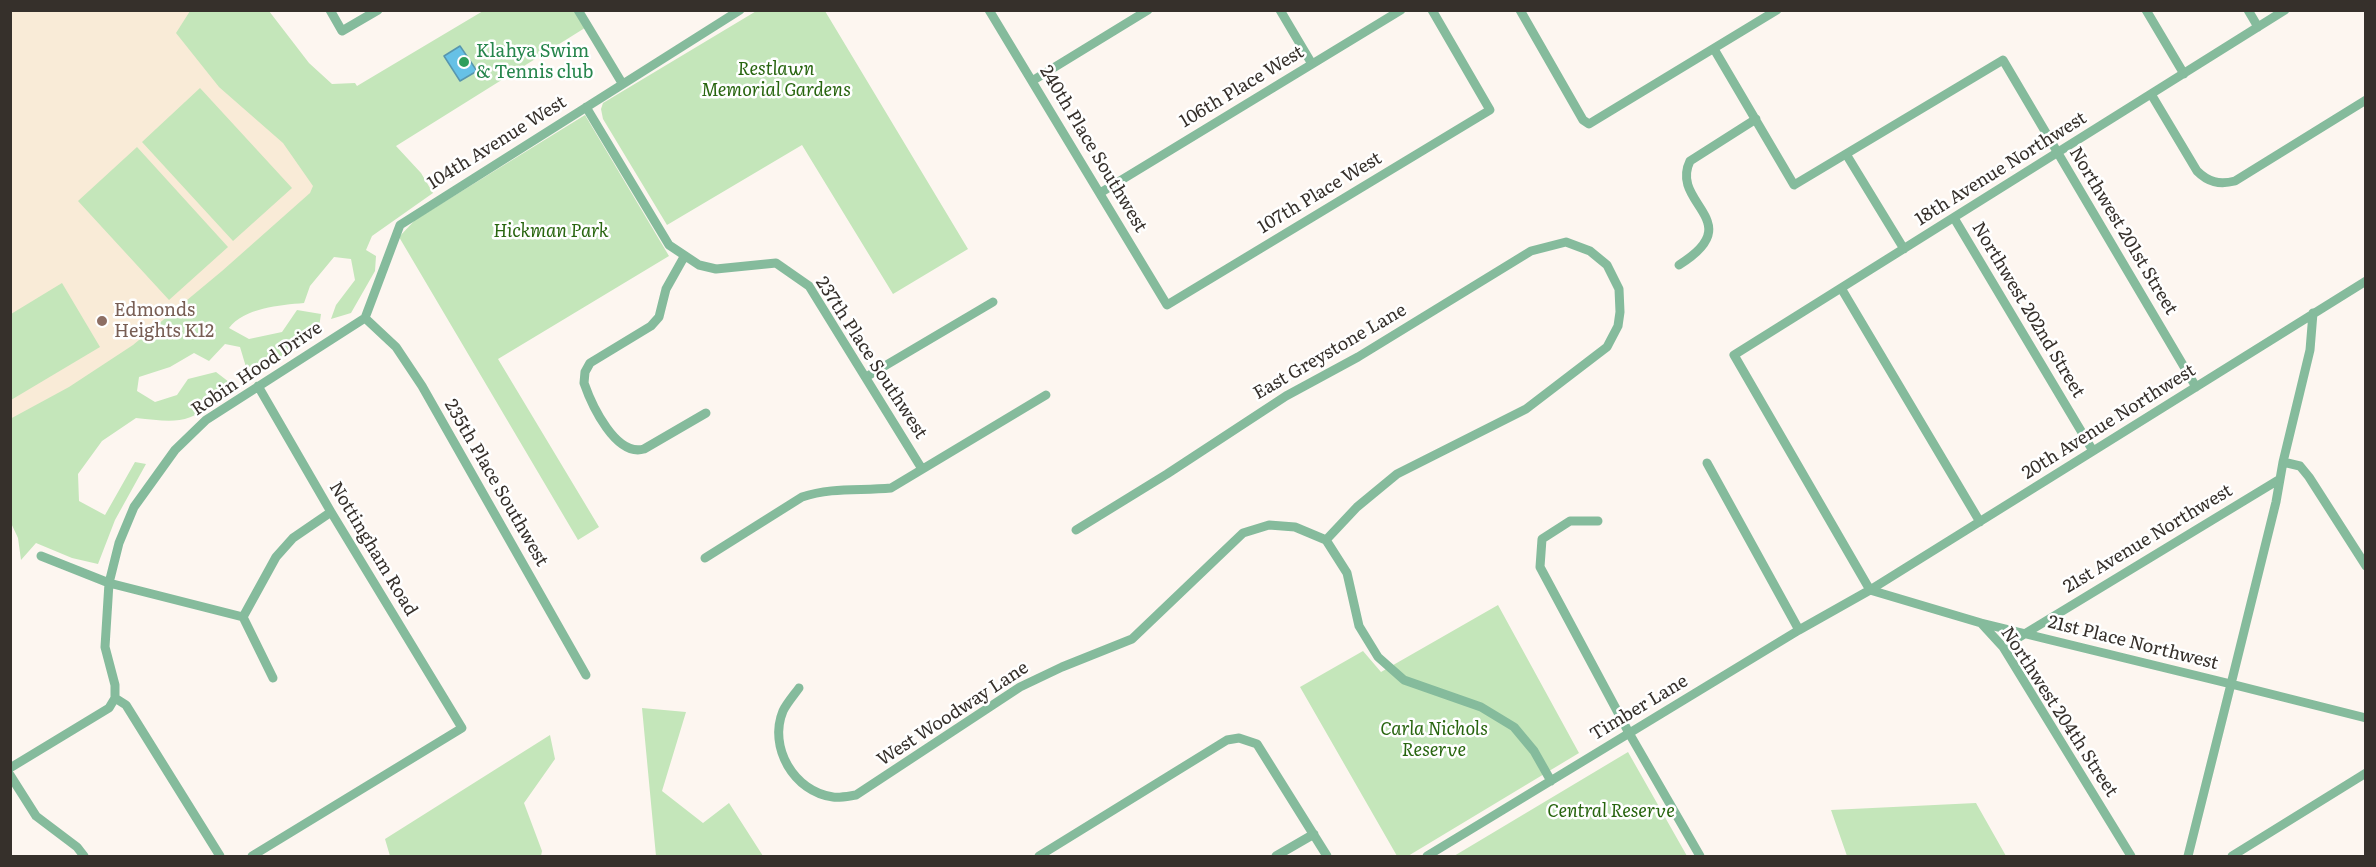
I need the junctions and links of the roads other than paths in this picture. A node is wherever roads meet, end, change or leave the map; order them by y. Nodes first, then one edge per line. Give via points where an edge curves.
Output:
1 (330, 10) edge
2 (378, 10) edge
3 (578, 10) edge
4 (740, 10) edge
5 (989, 10) edge
6 (1148, 10) edge
7 (1280, 10) edge
8 (1401, 10) edge
9 (1432, 10) edge
10 (1520, 10) edge
11 (1777, 10) edge
12 (2146, 10) edge
13 (2248, 10) edge
14 (2285, 10) edge
15 (2258, 27) junction
16 (1714, 49) junction
17 (1312, 64) junction
18 (2184, 74) junction
19 (1032, 81) junction
20 (621, 83) junction
21 (2151, 94) junction
22 (2366, 100) edge
23 (586, 106) junction
24 (1756, 119) junction
25 (2058, 153) junction
26 (1846, 154) junction
27 (1100, 193) junction
28 (1954, 218) junction
29 (1904, 249) junction
30 (684, 257) junction
31 (1679, 265) dead end
32 (2366, 281) edge
33 (1841, 288) junction
34 (993, 302) dead end
35 (1167, 305) joint
36 (2313, 313) junction
37 (365, 318) junction
38 (866, 377) junction
39 (258, 386) junction
40 (2196, 387) junction
41 (1046, 395) dead end
42 (706, 413) dead end
43 (2093, 451) junction
44 (2283, 462) junction
45 (1707, 463) dead end
46 (922, 469) junction
47 (2280, 479) junction
48 (331, 512) junction
49 (1598, 521) dead end
50 (1980, 522) junction
51 (1076, 530) dead end
52 (1326, 540) junction
53 (41, 556) dead end
54 (705, 558) dead end
55 (2366, 566) edge
56 (109, 583) junction
57 (1870, 590) junction
58 (243, 617) junction
59 (1981, 623) junction
60 (1798, 630) junction
61 (2025, 633) junction
62 (2003, 647) junction
63 (586, 675) dead end
64 (273, 678) dead end
65 (2231, 684) junction
66 (799, 688) dead end
67 (115, 698) junction
68 (2366, 718) edge
69 (1629, 733) junction
70 (10, 768) edge
71 (2366, 773) edge
72 (10, 775) edge
73 (1551, 781) junction
74 (1314, 834) junction
75 (84, 856) edge
76 (220, 856) edge
77 (252, 856) edge
78 (1039, 856) edge
79 (1276, 856) edge
80 (1328, 856) edge
81 (1427, 856) edge
82 (1700, 856) edge
83 (2131, 856) edge
84 (2188, 856) edge
85 (2232, 856) edge

1 - 2 street via 342,31
3 - 20 street
4 - 20 street, 104th Avenue West
5 - 19 street, 240th Place Southwest
6 - 19 street
7 - 17 street
8 - 17 street, 106th Place West
9 - 35 street, 107th Place West via 1491,110
10 - 16 street via 1578,112 1589,124
11 - 16 street
12 - 18 street
13 - 15 street
14 - 15 street, 18th Avenue Northwest
15 - 18 street, 18th Avenue Northwest
16 - 24 street
17 - 27 street, 106th Place West
18 - 21 street, 18th Avenue Northwest
19 - 27 street, 240th Place Southwest
20 - 23 street, 104th Avenue West
21 - 22 street via 2197,171 2212,182 2224,184 2235,181
21 - 25 street, 18th Avenue Northwest
23 - 30 street, 237th Place Southwest via 669,246
23 - 37 street, 104th Avenue West via 400,225
24 - 26 street via 1794,185
24 - 31 street via 1690,161 1688,181 1709,225 1709,237 1695,255
25 - 26 street, Northwest 201st Street via 2004,60
25 - 28 street, 18th Avenue Northwest
25 - 40 street, Northwest 201st Street
26 - 29 street
27 - 35 street, 240th Place Southwest
28 - 29 street, 18th Avenue Northwest
28 - 43 street, Northwest 202nd Street
29 - 33 street, 18th Avenue Northwest
30 - 38 street, 237th Place Southwest via 716,269 776,263 791,272 809,286
30 - 42 street via 666,289 659,317 644,331 590,363 584,383 618,444 636,452
32 - 36 street, 20th Avenue Northwest
33 - 50 street
33 - 57 street, 18th Avenue Northwest via 1734,355
34 - 38 street
36 - 40 street, 20th Avenue Northwest
36 - 44 street via 2310,350
37 - 39 street, Robin Hood Drive
37 - 63 street, 235th Place Southwest via 396,347 422,386
38 - 46 street, 237th Place Southwest
39 - 48 street, Nottingham Road
39 - 56 street, Robin Hood Drive via 206,420 154,477 119,543
40 - 43 street, 20th Avenue Northwest
41 - 46 street
43 - 50 street, 20th Avenue Northwest
44 - 47 street, 21st Place Northwest
44 - 55 street via 2300,466 2313,482
45 - 60 street
46 - 54 street via 891,488 819,491 802,497
47 - 61 street, 21st Avenue Northwest
47 - 65 street, 21st Place Northwest
48 - 58 street via 292,538 276,557
48 - 77 street, Nottingham Road via 462,728
49 - 69 street via 1570,521 1542,539 1540,567
50 - 57 street, 20th Avenue Northwest
51 - 52 street, East Greystone Lane via 1286,396 1358,357 1531,251 1566,242 1590,251 1607,265 1619,289 1620,312 1618,326 1606,347 1526,410 1397,474 1357,507
52 - 66 street, West Woodway Lane via 1295,527 1269,525 1244,533 1132,639 1020,687 856,795 832,797 810,788 792,773 781,754 779,732 783,711
52 - 73 street via 1347,573 1359,626 1378,657 1404,681 1481,707 1514,727
53 - 56 street
56 - 58 street
56 - 67 street, Robin Hood Drive via 105,647 116,685
57 - 59 street, Northwest 204th Street
57 - 60 street, Timber Lane
58 - 64 street
59 - 61 street, 21st Place Northwest
59 - 62 street, Northwest 204th Street
60 - 69 street, Timber Lane
61 - 62 street, 21st Avenue Northwest
61 - 65 street, 21st Place Northwest
62 - 83 street, Northwest 204th Street
65 - 68 street
65 - 84 street
67 - 70 street via 109,708
67 - 76 street via 126,705
69 - 73 street, Timber Lane
69 - 82 street
71 - 85 street
72 - 75 street via 36,816
73 - 81 street, Timber Lane
74 - 78 street via 1257,744 1239,738 1227,740
74 - 79 street
74 - 80 street

